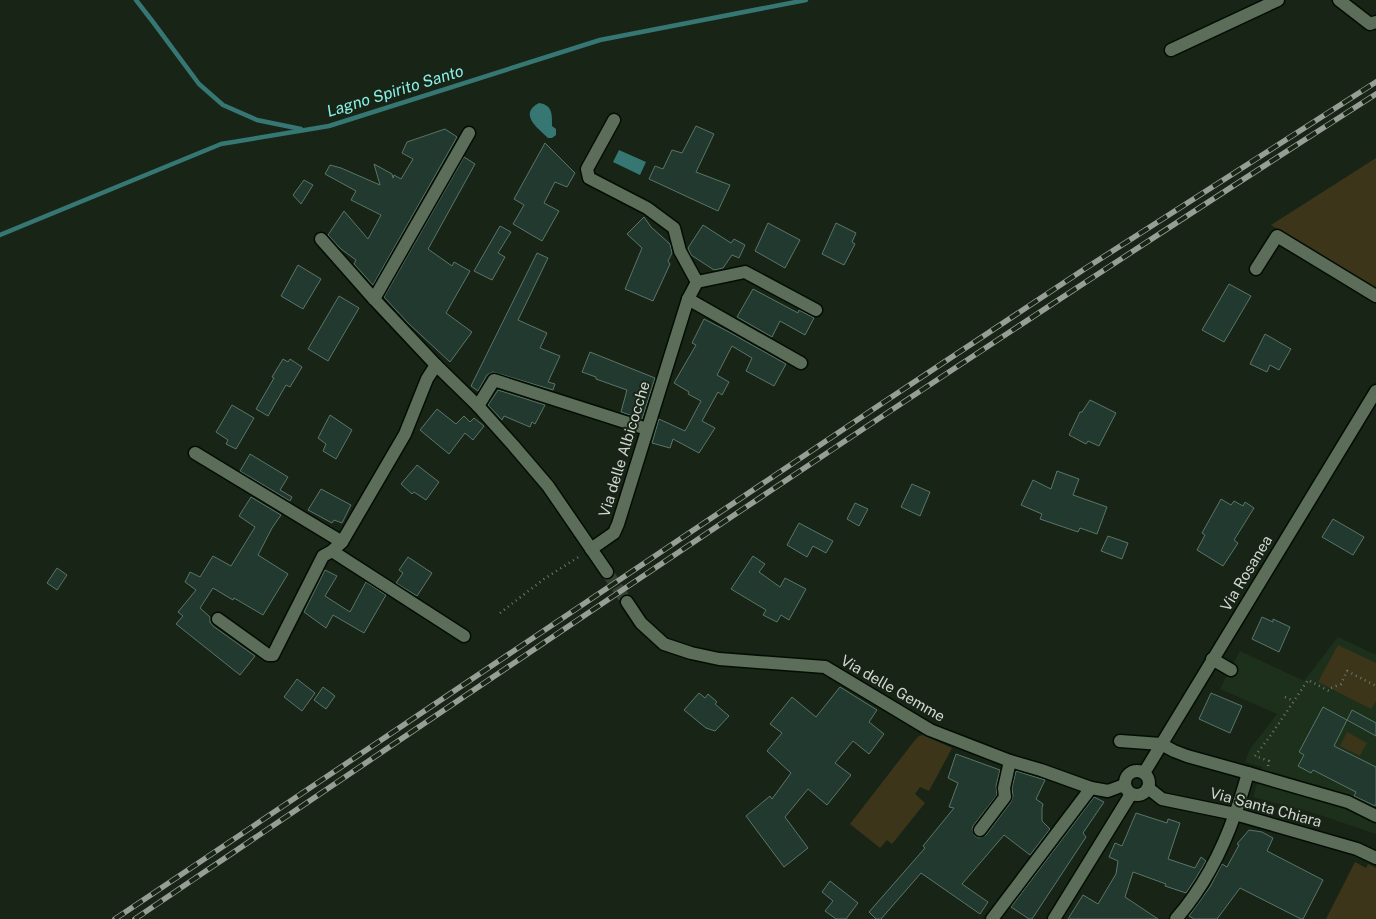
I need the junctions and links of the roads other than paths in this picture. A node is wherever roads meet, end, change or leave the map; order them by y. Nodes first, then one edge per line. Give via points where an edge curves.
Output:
1 (1278, 0) edge
2 (1339, 0) edge
3 (1376, 22) edge
4 (1172, 50) dead end
5 (614, 120) dead end
6 (469, 133) dead end
7 (321, 239) dead end
8 (1256, 269) dead end
9 (697, 282) junction
10 (1376, 296) edge
11 (374, 299) junction
12 (688, 299) junction
13 (816, 310) dead end
14 (801, 363) dead end
15 (436, 365) junction
16 (1376, 391) edge
17 (478, 406) junction
18 (647, 429) junction
19 (195, 453) dead end
20 (342, 542) junction
21 (592, 549) junction
22 (332, 551) junction
23 (607, 572) tunnel mouth
24 (628, 602) tunnel mouth
25 (218, 619) dead end
26 (464, 636) dead end
27 (1212, 660) junction
28 (1231, 670) dead end
29 (1120, 741) dead end
30 (1161, 744) junction
31 (1010, 761) junction
32 (1144, 773) junction
33 (1248, 773) junction
34 (1092, 788) junction
35 (1148, 788) junction
36 (1128, 789) junction
37 (1235, 814) junction
38 (1376, 816) edge
39 (980, 830) dead end
40 (1376, 858) edge
41 (992, 919) edge
42 (1054, 919) edge
43 (1176, 919) edge

1 - 4 street
2 - 3 street via 1370,24
5 - 9 street via 587,169 589,178 647,208 674,228 680,250
6 - 11 street
7 - 11 street
8 - 10 street via 1277,236
9 - 12 street, Via delle Albicocche
9 - 13 street via 744,272
11 - 15 street
12 - 14 street
12 - 18 street, Via delle Albicocche
15 - 17 street
15 - 20 street via 405,434
16 - 27 street, Via Rosanea
17 - 18 street via 494,380
17 - 21 street via 548,486
18 - 21 street, Via delle Albicocche via 614,533
19 - 20 street
20 - 22 street
21 - 23 street
22 - 25 street via 323,556 273,655 268,655
22 - 26 street
24 - 31 street, Via delle Gemme via 641,623 664,644 719,659 825,667 930,730
27 - 28 street
27 - 30 street, Via Rosanea
29 - 30 street
30 - 32 street, Via Rosanea
30 - 33 street via 1187,756
31 - 34 street, Via delle Gemme
31 - 39 street via 1005,797
32 - 35 street via 1148,778
32 - 36 street via 1136,770 1128,773
33 - 37 street
33 - 38 street via 1348,802
34 - 36 street, Via delle Gemme via 1108,791
34 - 41 street
35 - 36 street via 1135,795
35 - 37 street, Via Santa Chiara via 1162,799
36 - 42 street
37 - 40 street, Via Santa Chiara via 1357,849
37 - 43 street via 1215,862

